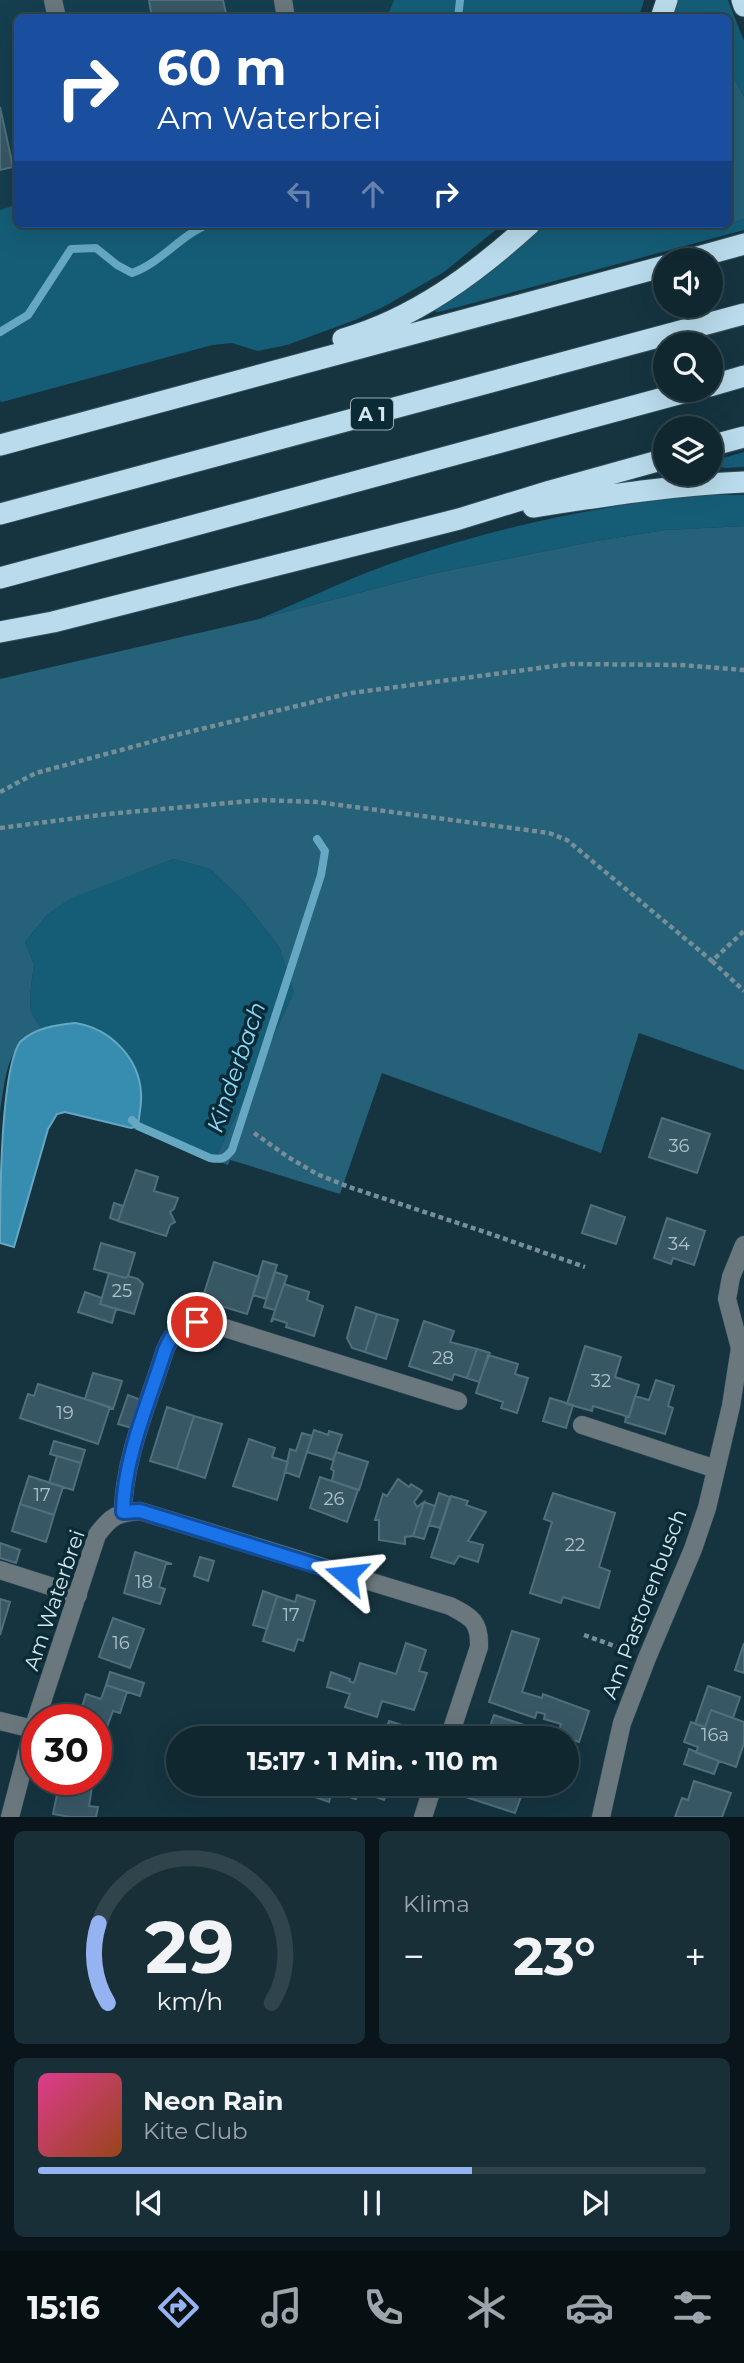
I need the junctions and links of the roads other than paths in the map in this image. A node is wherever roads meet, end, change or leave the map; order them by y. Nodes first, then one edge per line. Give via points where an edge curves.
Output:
1 (742, 0) edge
2 (744, 6) edge
3 (526, 228) edge
4 (744, 244) edge
5 (723, 250) edge
6 (653, 269) edge
7 (744, 314) edge
8 (744, 376) edge
9 (723, 382) edge
10 (194, 393) junction
11 (653, 401) edge
12 (744, 437) edge
13 (723, 443) edge
14 (0, 445) edge
15 (653, 462) edge
16 (744, 482) edge
17 (0, 514) edge
18 (459, 519) junction
19 (0, 578) edge
20 (0, 632) edge
21 (744, 1245) edge
22 (458, 1401) dead end
23 (582, 1425) dead end
24 (716, 1469) junction
25 (123, 1512) junction
26 (0, 1570) edge
27 (78, 1595) junction
28 (41, 1704) edge
29 (0, 1721) edge
30 (21, 1726) edge
31 (453, 1726) edge
32 (21, 1775) edge
33 (430, 1796) edge
34 (10, 1817) edge
35 (423, 1817) edge
36 (600, 1817) edge

1 - 2 highway
3 - 10 highway via 458,282 393,321
4 - 5 highway
6 - 10 highway
7 - 17 highway, A 1
8 - 9 highway
10 - 14 highway
11 - 19 highway
12 - 13 highway
15 - 18 highway
16 - 18 highway via 631,492
18 - 20 highway
21 - 24 street, Am Pastorenbusch via 727,1299 740,1348
22 - 25 street via 209,1323 182,1326 171,1335 165,1350 132,1452
23 - 24 street
24 - 36 street, Am Pastorenbusch via 693,1549 622,1723
25 - 27 street, Am Waterbrei via 109,1519 97,1535
25 - 31 street via 140,1511 450,1606 466,1615 480,1633 479,1647
26 - 27 street
27 - 28 street, Am Waterbrei
29 - 30 street
32 - 34 street, Am Waterbrei
33 - 35 street

